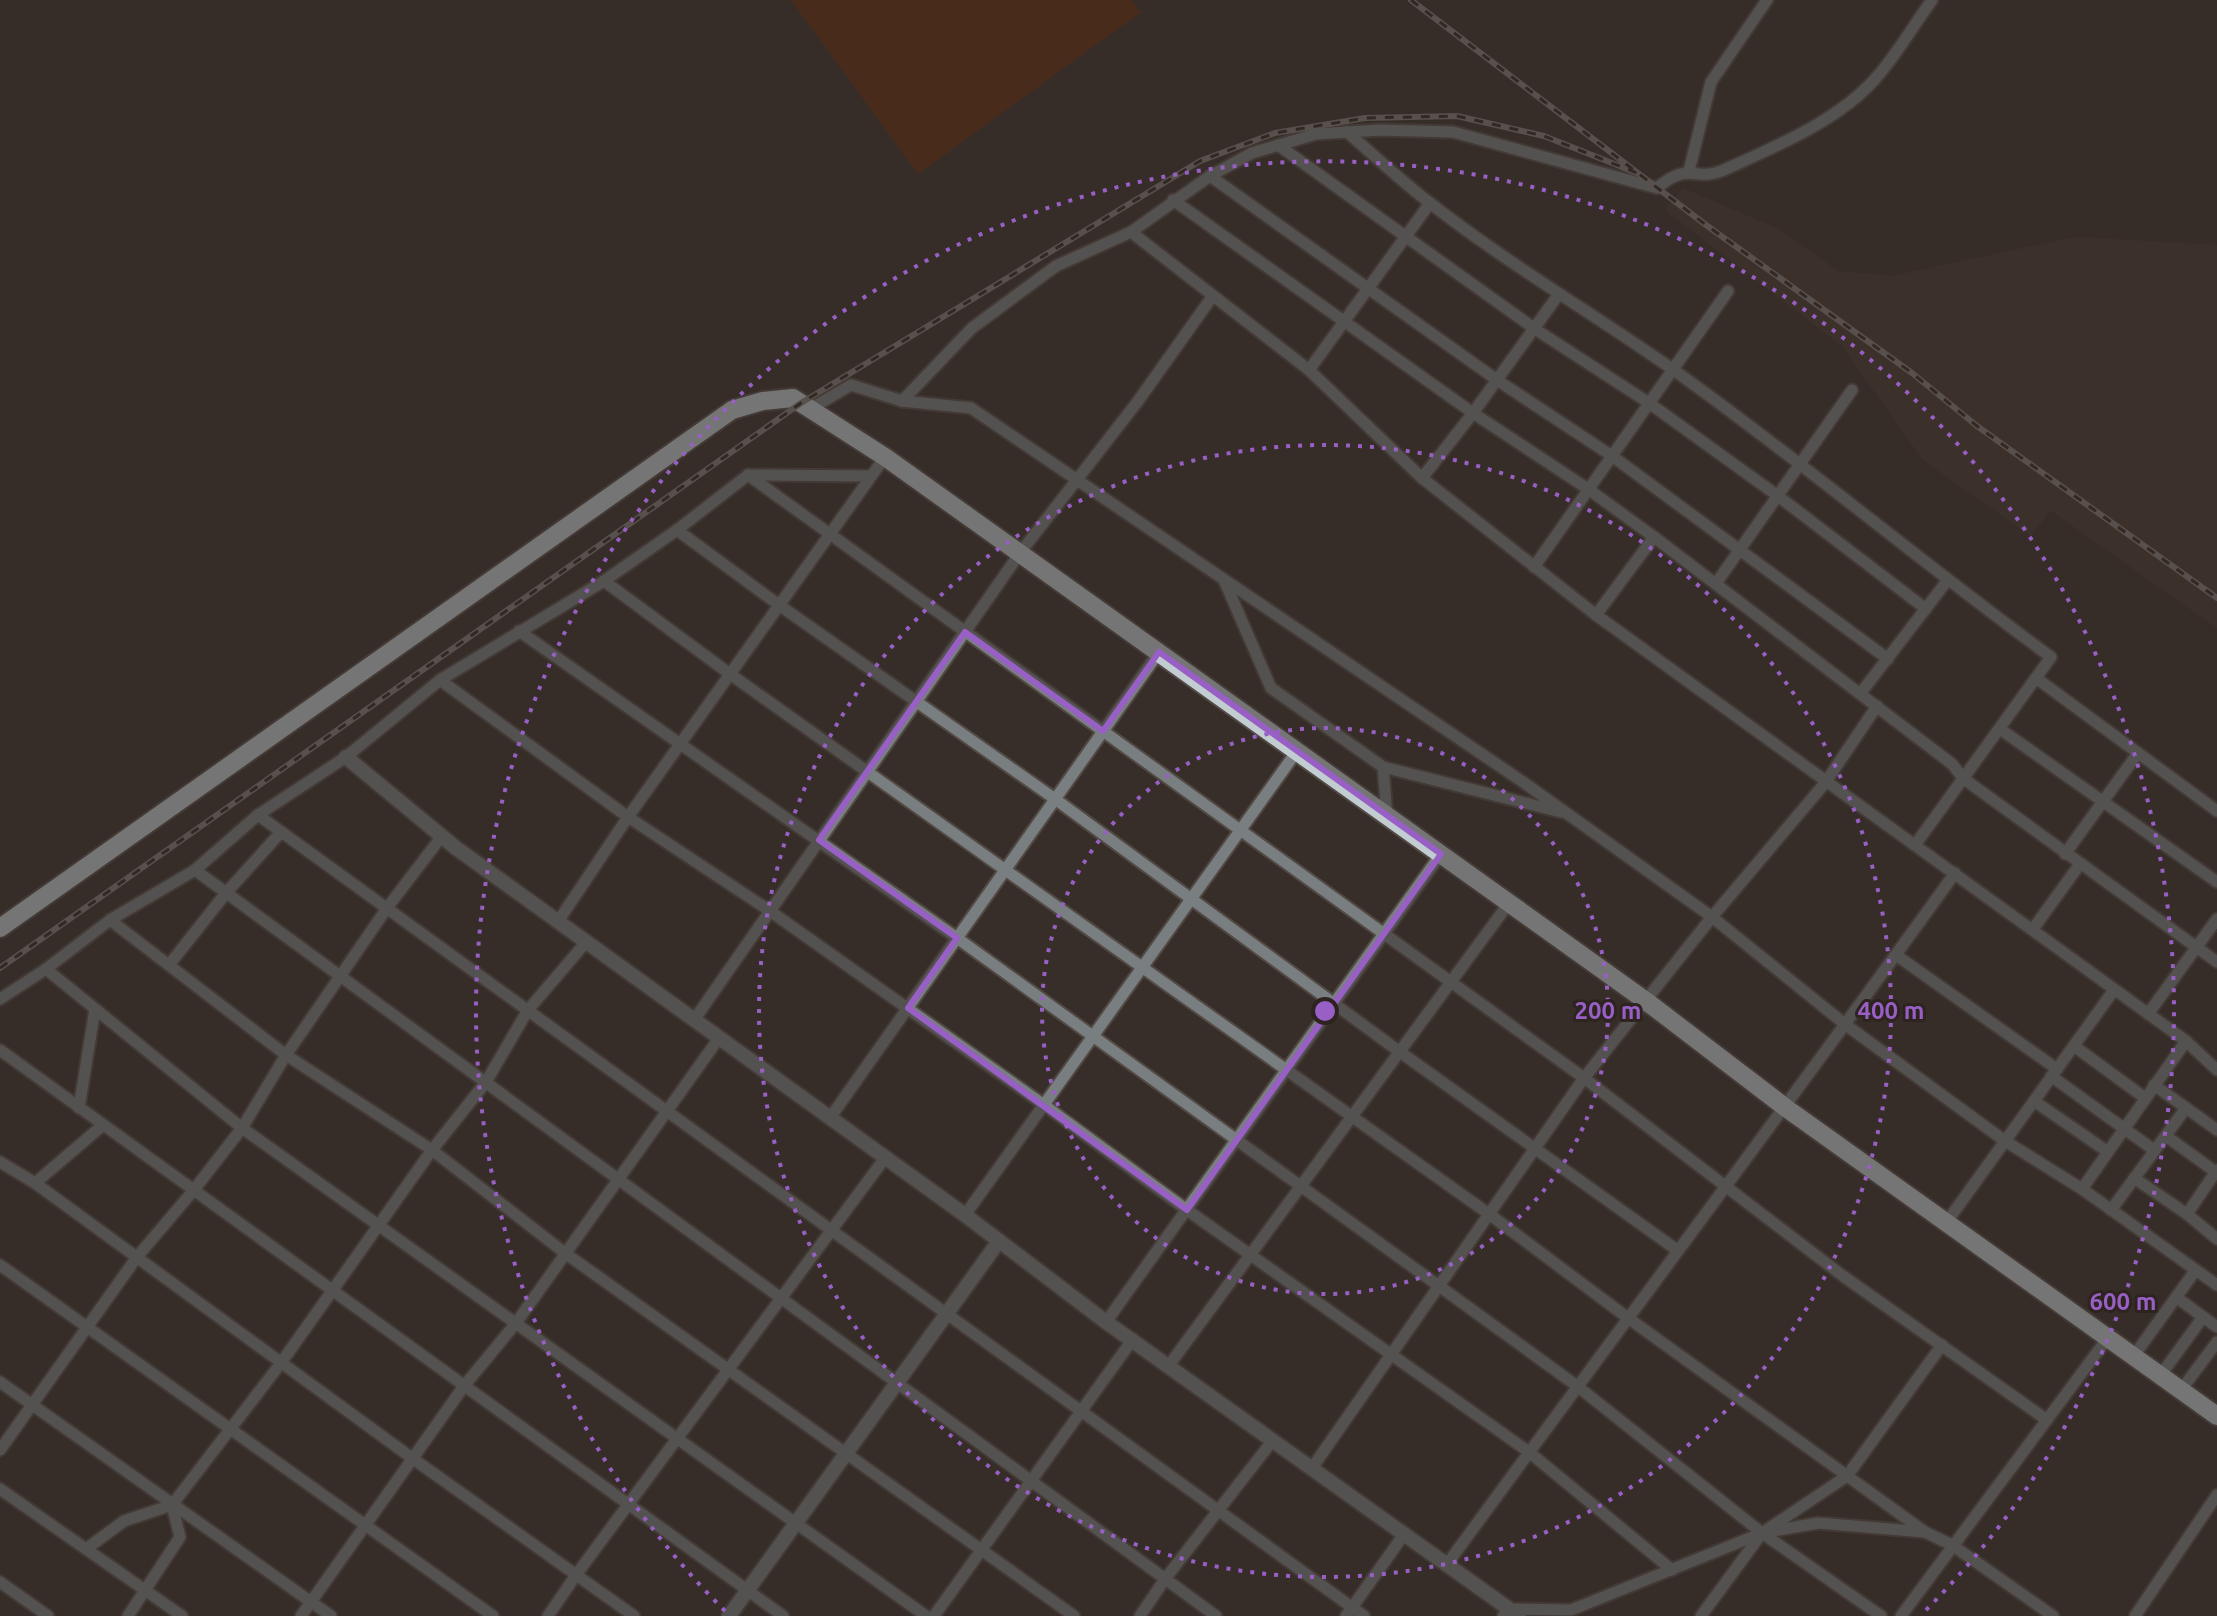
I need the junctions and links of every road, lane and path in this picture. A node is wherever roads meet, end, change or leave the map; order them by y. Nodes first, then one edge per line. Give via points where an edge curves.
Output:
1 (1767, 0) edge
2 (1932, 0) edge
3 (1347, 132) junction
4 (1278, 145) junction
5 (1689, 171) junction
6 (1210, 176) junction
7 (1173, 200) junction
8 (1430, 203) junction
9 (1131, 232) junction
10 (1405, 237) junction
11 (1369, 288) junction
12 (1728, 291) dead end
13 (1559, 294) junction
14 (1212, 297) junction
15 (1344, 322) junction
16 (1535, 329) junction
17 (1309, 370) junction
18 (1672, 370) junction
19 (1497, 380) junction
20 (1852, 390) dead end
21 (902, 401) junction
22 (1649, 403) junction
23 (810, 409) junction
24 (1473, 413) junction
25 (1612, 456) junction
26 (885, 457) junction
27 (1801, 463) junction
28 (748, 475) junction
29 (871, 476) junction
30 (1078, 478) junction
31 (1422, 478) junction
32 (1588, 489) junction
33 (1778, 496) junction
34 (677, 530) junction
35 (830, 534) junction
36 (1654, 537) junction
37 (1740, 549) junction
38 (1020, 553) junction
39 (1534, 567) junction
40 (1223, 577) junction
41 (604, 581) junction
42 (1947, 581) junction
43 (1717, 582) junction
44 (779, 605) junction
45 (1926, 609) junction
46 (1596, 615) junction
47 (519, 631) junction
48 (965, 632) junction
49 (1159, 652) junction
50 (1888, 659) junction
51 (730, 674) junction
52 (2036, 678) junction
53 (440, 680) junction
54 (1860, 694) junction
55 (916, 702) junction
56 (1877, 706) junction
57 (2000, 729) junction
58 (1103, 731) junction
59 (680, 745) junction
60 (1297, 751) junction
61 (2138, 753) junction
62 (346, 757) junction
63 (1383, 767) junction
64 (868, 771) junction
65 (1964, 779) junction
66 (1825, 783) junction
67 (1055, 799) junction
68 (2104, 801) junction
69 (2217, 811) edge
70 (258, 815) junction
71 (1569, 815) junction
72 (1387, 816) junction
73 (628, 817) junction
74 (1241, 830) junction
75 (281, 832) junction
76 (442, 836) junction
77 (819, 840) junction
78 (1915, 845) junction
79 (1441, 854) junction
80 (2065, 854) junction
81 (2080, 864) junction
82 (195, 870) junction
83 (1005, 870) junction
84 (1955, 873) junction
85 (2217, 882) edge
86 (226, 893) junction
87 (1192, 898) junction
88 (1509, 903) junction
89 (387, 908) junction
90 (770, 911) junction
91 (1712, 917) junction
92 (2217, 919) edge
93 (110, 920) junction
94 (559, 920) junction
95 (0, 928) edge
96 (2033, 929) junction
97 (1384, 934) junction
98 (957, 938) junction
99 (587, 941) junction
100 (2197, 946) junction
101 (1896, 955) junction
102 (2217, 962) edge
103 (169, 965) junction
104 (1142, 968) junction
105 (46, 969) junction
106 (341, 976) junction
107 (1451, 982) junction
108 (2114, 990) junction
109 (0, 999) edge
110 (1646, 1001) junction
111 (1335, 1003) junction
112 (908, 1008) junction
113 (95, 1009) junction
114 (528, 1010) junction
115 (2148, 1014) junction
116 (694, 1020) junction
117 (1846, 1025) junction
118 (719, 1038) junction
119 (1092, 1038) junction
120 (2186, 1041) junction
121 (2074, 1046) junction
122 (0, 1050) edge
123 (1400, 1052) junction
124 (286, 1055) junction
125 (2217, 1070) edge
126 (1286, 1071) junction
127 (2054, 1072) junction
128 (1584, 1078) junction
129 (486, 1082) junction
130 (2154, 1085) junction
131 (2145, 1098) junction
132 (2034, 1101) junction
133 (1044, 1105) junction
134 (79, 1108) junction
135 (1786, 1108) junction
136 (2186, 1108) junction
137 (666, 1111) junction
138 (830, 1118) junction
139 (1351, 1118) junction
140 (103, 1125) junction
141 (242, 1128) junction
142 (2125, 1128) junction
143 (2217, 1130) edge
144 (2166, 1136) junction
145 (1236, 1141) junction
146 (2005, 1141) junction
147 (1535, 1148) junction
148 (432, 1150) junction
149 (2154, 1150) junction
150 (2108, 1152) junction
151 (885, 1158) junction
152 (0, 1162) edge
153 (2217, 1171) edge
154 (2134, 1178) junction
155 (620, 1180) junction
156 (35, 1183) junction
157 (1726, 1185) junction
158 (1300, 1188) junction
159 (2082, 1189) junction
160 (193, 1191) junction
161 (1187, 1210) junction
162 (2111, 1210) junction
163 (1489, 1214) junction
164 (2187, 1214) junction
165 (965, 1215) junction
166 (1946, 1223) junction
167 (379, 1225) junction
168 (832, 1230) junction
169 (2217, 1239) edge
170 (999, 1241) junction
171 (1677, 1250) junction
172 (565, 1253) junction
173 (1250, 1255) junction
174 (137, 1257) junction
175 (0, 1265) edge
176 (2195, 1271) junction
177 (2217, 1285) edge
178 (1439, 1286) junction
179 (333, 1292) junction
180 (2176, 1297) junction
181 (782, 1299) junction
182 (947, 1314) junction
183 (2203, 1317) junction
184 (1628, 1318) junction
185 (1106, 1322) junction
186 (516, 1323) junction
187 (2217, 1327) edge
188 (89, 1328) junction
189 (1133, 1339) junction
190 (2107, 1339) junction
191 (2217, 1342) edge
192 (1942, 1345) junction
193 (1390, 1355) junction
194 (2133, 1357) junction
195 (281, 1363) junction
196 (1170, 1364) junction
197 (730, 1370) junction
198 (2160, 1376) junction
199 (0, 1382) edge
200 (897, 1383) junction
201 (464, 1386) junction
202 (1577, 1386) junction
203 (2181, 1390) junction
204 (32, 1407) junction
205 (1081, 1411) junction
206 (2217, 1416) edge
207 (2047, 1420) junction
208 (229, 1428) junction
209 (678, 1439) junction
210 (1273, 1440) junction
211 (0, 1450) edge
212 (1529, 1452) junction
213 (846, 1454) junction
214 (412, 1458) junction
215 (1312, 1468) junction
216 (1847, 1476) junction
217 (1031, 1481) junction
218 (0, 1489) edge
219 (2217, 1495) edge
220 (172, 1505) junction
221 (629, 1505) junction
222 (1218, 1510) junction
223 (796, 1523) junction
224 (364, 1524) junction
225 (1925, 1532) junction
226 (1405, 1533) junction
227 (1762, 1533) junction
228 (1952, 1545) junction
229 (86, 1549) junction
230 (981, 1550) junction
231 (1448, 1563) junction
232 (1672, 1570) junction
233 (576, 1575) junction
234 (1165, 1579) junction
235 (0, 1582) edge
236 (146, 1591) junction
237 (748, 1591) junction
238 (311, 1602) junction
239 (34, 1612) edge
240 (1349, 1612) edge
241 (1511, 1614) edge
242 (48, 1616) edge
243 (128, 1616) edge
244 (182, 1616) edge
245 (301, 1616) edge
246 (331, 1616) edge
247 (493, 1616) edge
248 (548, 1616) edge
249 (634, 1616) edge
250 (729, 1616) edge
251 (783, 1616) edge
252 (926, 1616) edge
253 (934, 1616) edge
254 (1074, 1616) edge
255 (1140, 1616) edge
256 (1216, 1616) edge
257 (1364, 1616) edge
258 (1701, 1616) edge
259 (1881, 1616) edge
260 (1901, 1616) edge
261 (2053, 1616) edge
262 (2135, 1616) edge

1 - 5 street via 1711,82
2 - 5 street via 1874,81 1832,115 1787,142 1712,175
3 - 4 street
3 - 5 street via 1453,132 1657,188 1672,175
3 - 8 street
4 - 6 street
4 - 10 street
6 - 7 street
6 - 11 street
7 - 9 street
7 - 15 street
8 - 10 street
8 - 13 street
9 - 14 street
9 - 21 street via 1056,266 1008,301 972,328
10 - 11 street
10 - 16 street
11 - 15 street
11 - 19 street
12 - 18 street
13 - 16 street
13 - 18 street
14 - 17 street
14 - 30 street
15 - 17 street
15 - 24 street
16 - 19 street
16 - 22 street
17 - 31 street
18 - 22 street
18 - 27 street
19 - 24 street
19 - 25 street
20 - 27 street
21 - 23 street via 851,385
21 - 30 street via 971,408
22 - 25 street
22 - 33 street
23 - 26 main road
23 - 95 main road via 793,398 732,410
24 - 31 street
24 - 32 street
25 - 32 street
25 - 37 street
26 - 29 street
26 - 38 main road
27 - 33 street
27 - 42 street
28 - 29 street
28 - 34 street
28 - 35 street
29 - 35 street
30 - 38 street
30 - 40 street
31 - 39 street
32 - 36 street
32 - 39 street
33 - 37 street
33 - 45 street
34 - 41 street
34 - 44 street
35 - 44 street
35 - 48 street
36 - 43 street
36 - 46 street
37 - 43 street
37 - 50 street
38 - 48 street
38 - 49 main road
39 - 46 street
40 - 63 street via 1271,688
40 - 71 street
41 - 47 street
41 - 51 street
42 - 45 street
42 - 52 street via 2051,657
43 - 54 street
44 - 51 street
44 - 55 street
45 - 50 street
46 - 66 street
47 - 53 street
47 - 59 street
48 - 55 street
48 - 58 street
49 - 58 street
49 - 60 main road
50 - 54 street
51 - 59 street
51 - 64 street
52 - 57 street
52 - 61 street
53 - 62 street
53 - 73 street
54 - 56 street
55 - 64 street
55 - 67 street
56 - 65 street
56 - 66 street
57 - 65 street
57 - 68 street
58 - 67 street
58 - 74 street
59 - 73 street
59 - 77 street
60 - 72 main road
60 - 74 street
61 - 68 street
61 - 69 street
62 - 70 street
62 - 76 street
63 - 71 street
63 - 72 street
64 - 77 street
64 - 83 street
65 - 78 street
65 - 80 street
66 - 78 street
66 - 91 street
67 - 83 street
67 - 87 street
68 - 80 street
68 - 85 street
70 - 75 street
70 - 82 street
71 - 91 street
72 - 79 main road
73 - 90 street
73 - 94 street
74 - 87 street
74 - 97 street
75 - 86 street
75 - 89 street
76 - 89 street
76 - 94 street
77 - 90 street
77 - 98 street
78 - 84 street
79 - 88 main road
79 - 97 street
80 - 81 street
81 - 96 street
81 - 100 street
82 - 86 street
82 - 93 street
83 - 98 street
83 - 104 street
84 - 96 street
84 - 101 street
86 - 103 street
86 - 106 street
87 - 104 street
87 - 111 street
88 - 107 street
88 - 110 main road
89 - 106 street
89 - 114 street
90 - 112 street
90 - 116 street
91 - 110 street
91 - 117 street
92 - 100 street
93 - 103 street
93 - 105 street
94 - 99 street
96 - 108 street
97 - 107 street
97 - 111 street
98 - 112 street
98 - 119 street
99 - 114 street
99 - 116 street
100 - 102 street
100 - 115 street
101 - 117 street
101 - 127 street
103 - 124 street
104 - 119 street
104 - 126 street
105 - 109 street
105 - 113 street
106 - 124 street
106 - 129 street
107 - 123 street
107 - 128 street
108 - 115 street
108 - 121 street
110 - 128 street
110 - 135 main road
111 - 123 street
111 - 126 street
112 - 133 street
112 - 138 street
113 - 134 street
113 - 141 street
114 - 129 street
114 - 137 street
115 - 120 street
116 - 118 street
117 - 135 street
117 - 146 street
118 - 137 street
118 - 138 street
119 - 133 street
119 - 145 street
120 - 125 street
120 - 130 street
121 - 127 street
121 - 131 street
122 - 134 street
123 - 139 street
123 - 147 street
124 - 141 street
124 - 148 street
126 - 139 street
126 - 145 street
127 - 132 street
127 - 142 street
128 - 147 street
128 - 157 street
129 - 148 street
129 - 155 street
130 - 131 street
130 - 136 street
131 - 142 street
132 - 146 street
132 - 150 street
133 - 161 street
133 - 165 street
134 - 140 street
135 - 157 street
135 - 166 main road
136 - 143 street
136 - 144 street
137 - 155 street
137 - 168 street
138 - 151 street
139 - 158 street
139 - 163 street
140 - 156 street
140 - 160 street
141 - 160 street
141 - 167 street
142 - 149 street
142 - 150 street
144 - 149 street
144 - 153 street
145 - 158 street
145 - 161 street
146 - 159 street
146 - 166 street
147 - 163 street
147 - 171 street
148 - 167 street
148 - 172 street
149 - 154 street
150 - 159 street
151 - 165 street
151 - 168 street
152 - 156 street
153 - 164 street
154 - 162 street
154 - 164 street
155 - 172 street
155 - 181 street
156 - 174 street
157 - 171 street
157 - 192 street
158 - 173 street
158 - 178 street
159 - 162 street
160 - 174 street
160 - 179 street
161 - 173 street
161 - 185 street
162 - 176 street
163 - 178 street
163 - 184 street
164 - 169 street
165 - 170 street
166 - 190 main road
167 - 179 street
167 - 186 street
168 - 181 street
168 - 182 street
170 - 182 street
170 - 185 street
171 - 184 street
172 - 186 street
172 - 197 street
173 - 193 street
173 - 196 street
174 - 188 street
174 - 195 street
175 - 188 street
176 - 177 street
176 - 180 street
178 - 193 street
178 - 202 street
179 - 195 street
179 - 201 street
180 - 183 street
180 - 194 street
181 - 197 street
181 - 200 street
182 - 200 street
182 - 205 street
183 - 187 street
183 - 198 street
184 - 202 street
184 - 216 street
185 - 189 street
186 - 201 street
186 - 209 street
188 - 204 street
188 - 208 street
189 - 196 street
189 - 205 street
190 - 194 main road
190 - 207 street
191 - 203 street
192 - 207 street
192 - 216 street
193 - 212 street
193 - 215 street
194 - 198 main road
195 - 208 street
195 - 214 street
196 - 210 street
197 - 209 street
197 - 213 street
198 - 203 main road
199 - 204 street
200 - 213 street
200 - 217 street
201 - 214 street
201 - 221 street
202 - 212 street
202 - 227 street
203 - 206 main road
204 - 211 street
204 - 220 street
205 - 217 street
205 - 222 street
207 - 228 street
208 - 220 street
208 - 224 street
209 - 221 street
209 - 223 street
210 - 215 street
210 - 222 street
212 - 231 street
212 - 232 street
213 - 223 street
213 - 230 street
214 - 224 street
214 - 233 street
215 - 226 street
216 - 225 street
216 - 227 street
217 - 230 street
217 - 234 street
218 - 229 street
219 - 262 street
220 - 229 street via 124,1521
220 - 236 street via 180,1537
220 - 238 street
221 - 233 street
221 - 237 street
222 - 234 street
222 - 240 street
223 - 237 street
223 - 252 street
224 - 238 street
224 - 247 street
225 - 227 street via 1818,1523
225 - 228 street
226 - 231 street
226 - 240 street
227 - 232 street
227 - 258 street
227 - 259 street
228 - 260 street
228 - 261 street
229 - 236 street
230 - 253 street
230 - 254 street
231 - 241 street
232 - 241 street via 1571,1610
233 - 248 street
233 - 249 street
234 - 255 street
234 - 256 street
235 - 239 street
236 - 243 street
236 - 244 street
237 - 250 street
237 - 251 street
238 - 245 street
238 - 246 street
239 - 242 street
240 - 257 street

